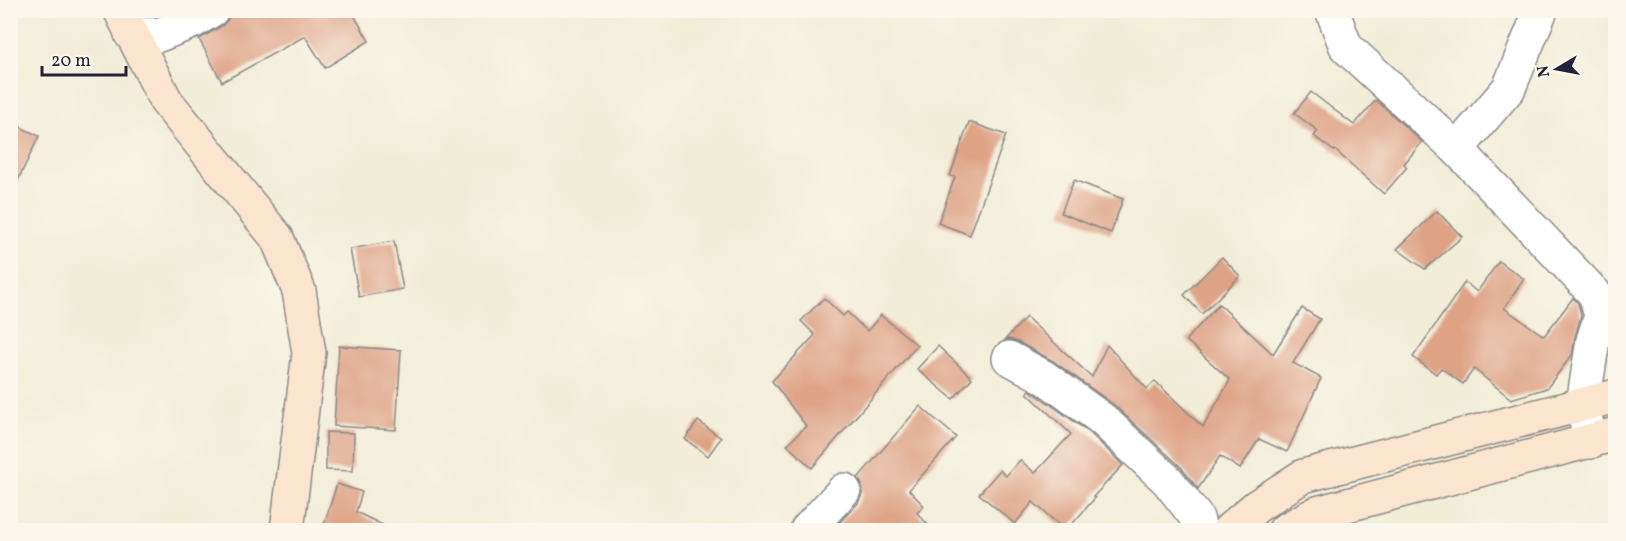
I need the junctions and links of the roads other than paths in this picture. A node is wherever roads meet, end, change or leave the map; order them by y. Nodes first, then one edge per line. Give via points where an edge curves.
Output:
1 (212, 10) edge
2 (1332, 10) edge
3 (1541, 10) edge
4 (126, 22) edge
5 (1457, 149) junction
6 (1009, 358) dead end
7 (1616, 396) edge
8 (1583, 405) junction
9 (1603, 438) edge
10 (844, 490) dead end
11 (812, 529) edge
12 (286, 531) edge
13 (1200, 531) edge
14 (1229, 531) edge
15 (1285, 531) edge

1 - 4 street via 159,35
2 - 5 street via 1346,47
3 - 5 street via 1509,88
4 - 12 main road via 166,100 277,238 299,291 309,353
5 - 8 street via 1595,294 1600,316
6 - 13 street via 1044,377 1102,419 1168,481 1197,518
7 - 8 main road
8 - 9 street
8 - 14 main road via 1303,476 1257,506
9 - 15 main road via 1317,513
10 - 11 street

